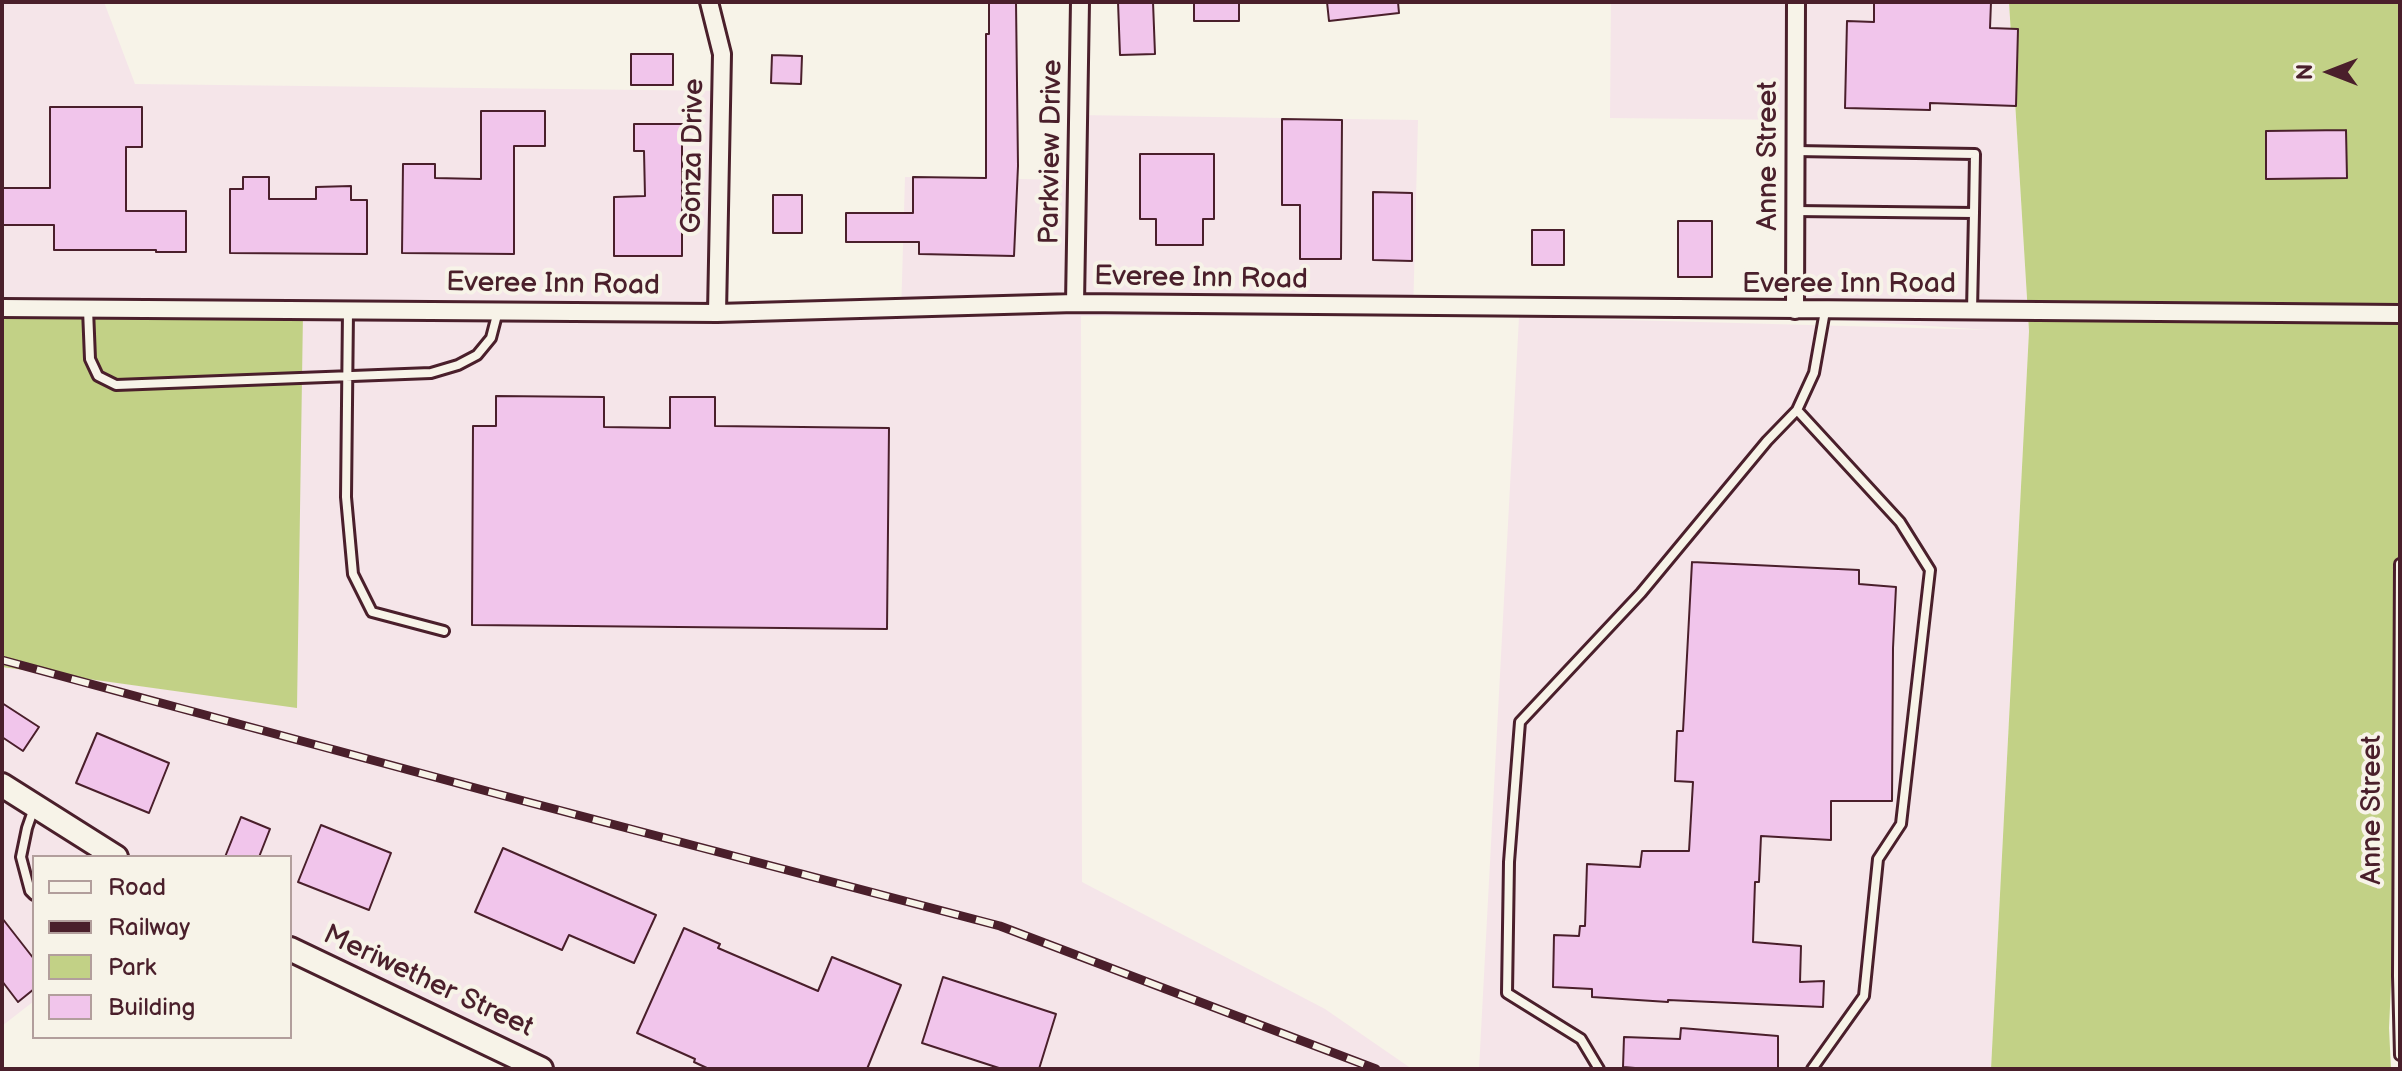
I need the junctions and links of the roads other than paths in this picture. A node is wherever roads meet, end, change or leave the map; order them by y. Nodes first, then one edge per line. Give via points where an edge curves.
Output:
1 (709, 2) edge
2 (1080, 2) edge
3 (1796, 2) edge
4 (1796, 151) junction
5 (1795, 211) junction
6 (1974, 213) junction
7 (1075, 303) junction
8 (2, 308) edge
9 (88, 309) junction
10 (348, 310) junction
11 (498, 310) junction
12 (1795, 310) junction
13 (1825, 311) junction
14 (1972, 312) junction
15 (717, 313) junction
16 (2400, 314) edge
17 (347, 376) junction
18 (1797, 410) junction
19 (2400, 564) edge
20 (444, 631) dead end
21 (2, 785) edge
22 (35, 806) junction
23 (113, 855) edge
24 (32, 893) edge
25 (292, 950) edge
26 (2400, 1055) edge
27 (541, 1069) edge
28 (1599, 1069) edge
29 (1812, 1069) edge

1 - 15 street, Gonza Drive via 722,54
2 - 7 street, Parkview Drive
3 - 4 street, Anne Street
4 - 5 street, Anne Street
4 - 6 lane via 1975,154
5 - 6 lane
5 - 12 street, Anne Street
6 - 14 lane
7 - 12 street, Everee Inn Road
7 - 15 street, Everee Inn Road
8 - 9 street, Everee Inn Road
9 - 10 street, Everee Inn Road
9 - 17 lane via 90,359 98,376 116,385
10 - 11 street, Everee Inn Road
10 - 17 lane
11 - 15 street, Everee Inn Road
11 - 17 lane via 491,338 477,355 458,365 431,373
12 - 13 street, Everee Inn Road
13 - 14 street, Everee Inn Road
13 - 18 lane via 1814,373
14 - 16 street, Everee Inn Road
17 - 20 lane via 346,497 353,574 372,612
18 - 28 lane via 1641,593 1520,722 1509,862 1507,993 1581,1039
18 - 29 lane via 1900,522 1930,570 1901,824 1878,859 1864,996
19 - 26 lane, Anne Street
21 - 22 street
22 - 23 street
22 - 24 lane via 21,857
25 - 27 street, Meriwether Street

